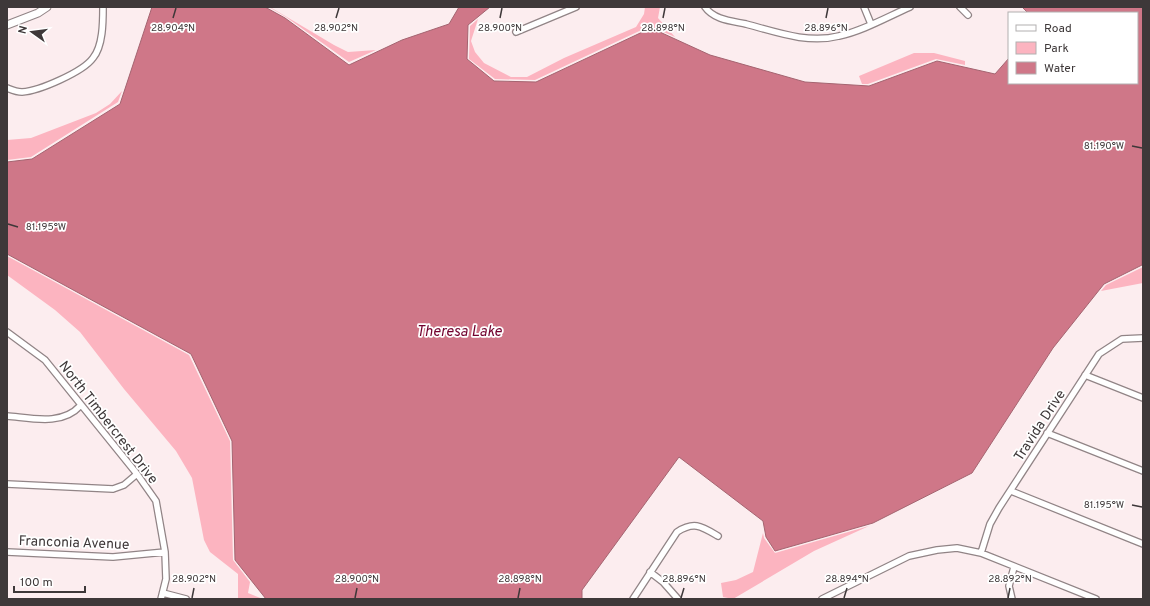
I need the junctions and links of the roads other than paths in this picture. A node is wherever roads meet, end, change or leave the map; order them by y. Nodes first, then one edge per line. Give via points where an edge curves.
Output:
1 (47, 7) edge
2 (103, 7) edge
3 (576, 7) edge
4 (705, 7) edge
5 (864, 7) edge
6 (910, 7) edge
7 (960, 7) edge
8 (968, 15) dead end
9 (872, 24) junction
10 (7, 25) edge
11 (516, 32) dead end
12 (7, 88) edge
13 (7, 332) edge
14 (1143, 338) edge
15 (1085, 375) junction
16 (1143, 398) edge
17 (80, 406) junction
18 (7, 416) edge
19 (1048, 433) junction
20 (1143, 471) edge
21 (137, 474) junction
22 (7, 484) edge
23 (1011, 491) junction
24 (718, 536) dead end
25 (1143, 544) edge
26 (7, 552) edge
27 (165, 552) junction
28 (981, 553) junction
29 (1014, 567) junction
30 (650, 572) junction
31 (162, 596) edge
32 (186, 599) edge
33 (633, 599) edge
34 (678, 599) edge
35 (822, 599) edge
36 (1012, 599) edge
37 (1096, 599) edge

1 - 10 street
2 - 12 street via 99,45 94,58 80,69 43,87 22,92
3 - 11 street
4 - 9 street via 710,14 722,18 805,38 838,37
5 - 9 street
6 - 9 street
7 - 8 street
13 - 17 street, North Timbercrest Drive via 45,360
14 - 15 street, Travida Drive via 1122,339 1110,346 1099,354
15 - 16 street
15 - 19 street, Travida Drive
17 - 18 street via 76,411 58,419
17 - 21 street, North Timbercrest Drive
19 - 20 street
19 - 23 street, Travida Drive
21 - 22 street via 124,485 106,490
21 - 27 street, North Timbercrest Drive via 156,501
23 - 25 street
23 - 28 street, Travida Drive via 990,524
24 - 30 street via 696,525 687,526 677,532
26 - 27 street, Franconia Avenue via 113,557
27 - 31 street, North Timbercrest Drive via 166,579
28 - 29 street
28 - 35 street via 957,548 909,556
29 - 36 street via 1009,586
29 - 37 street
30 - 33 street
30 - 34 street
31 - 32 street

